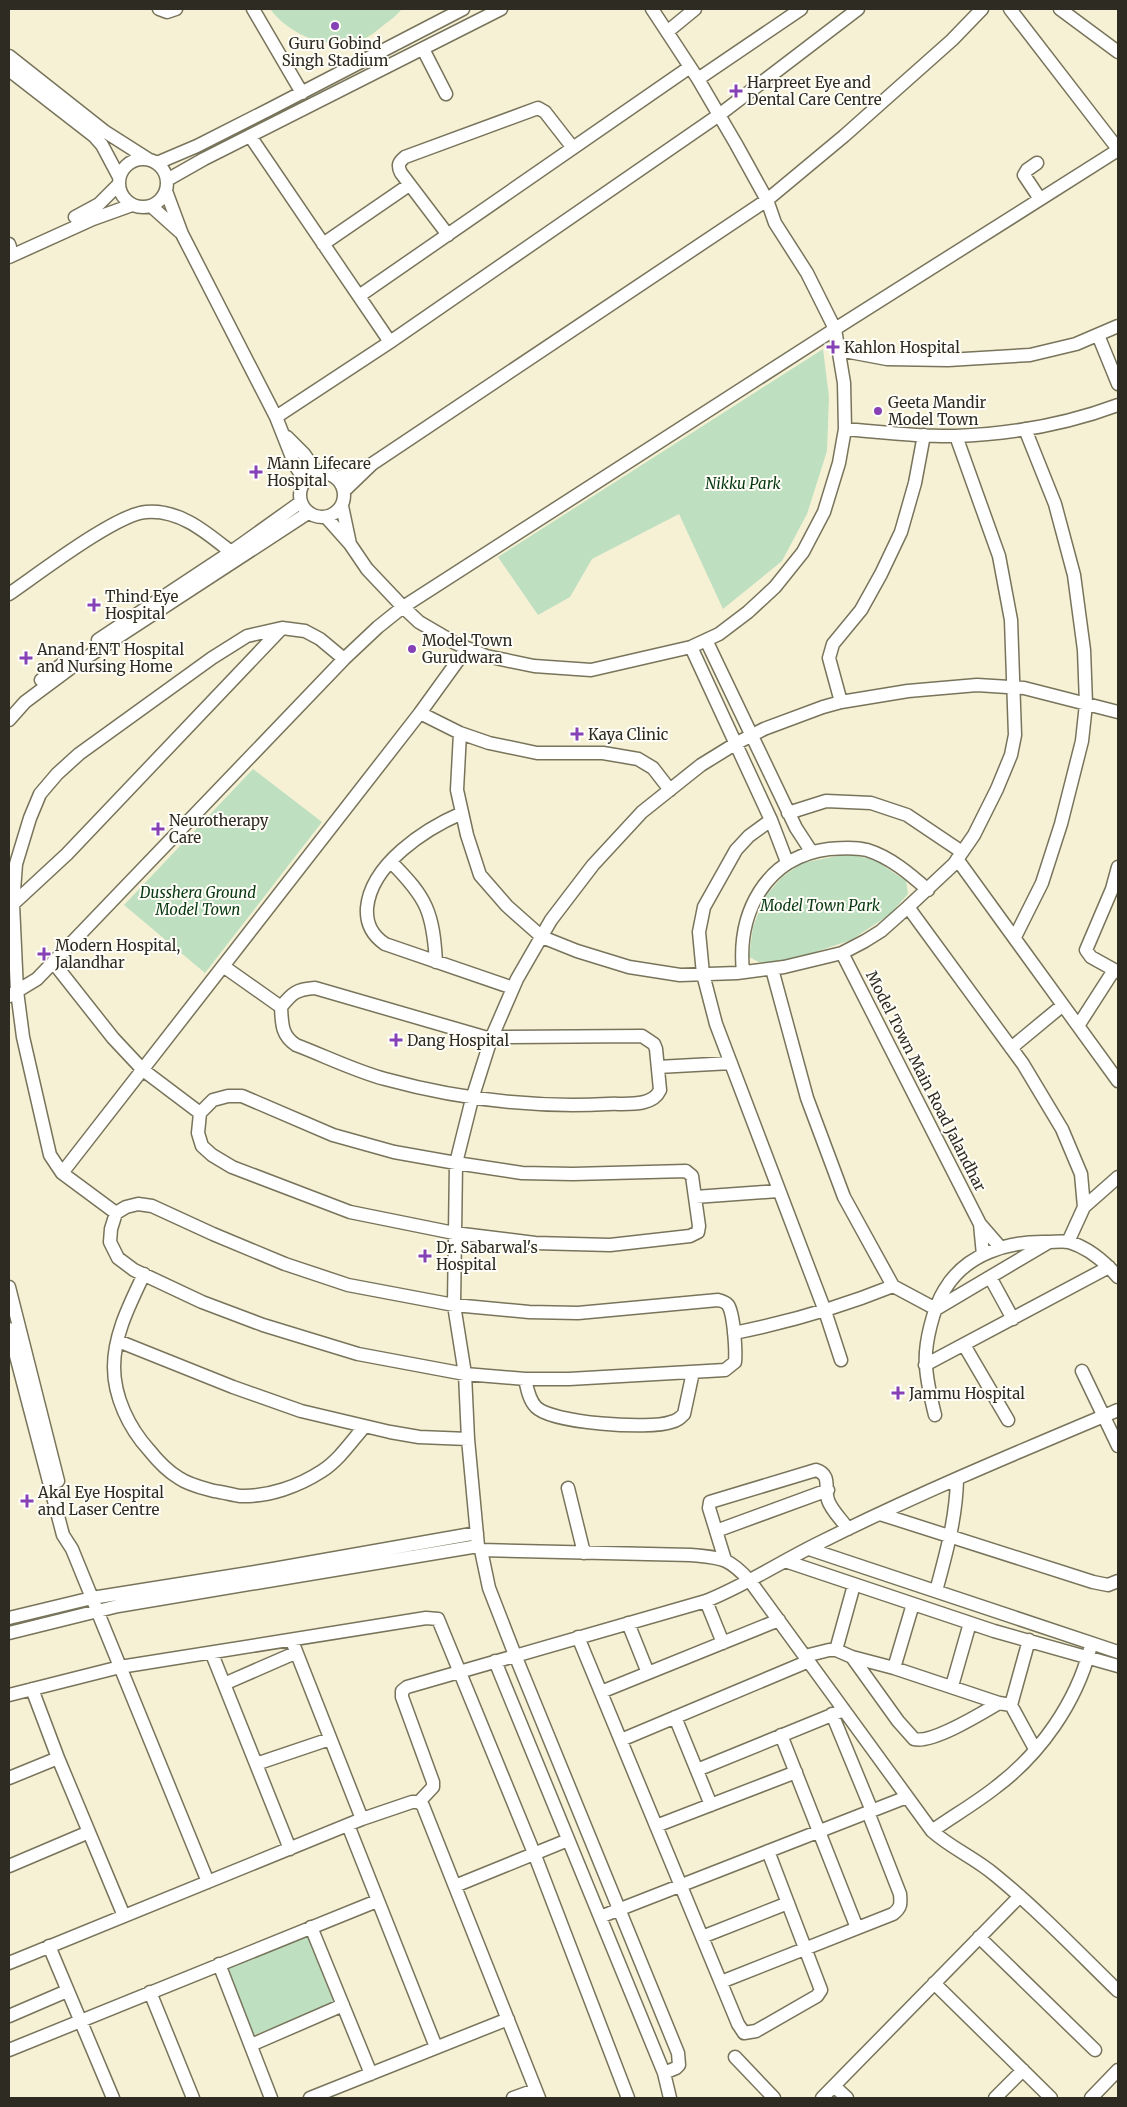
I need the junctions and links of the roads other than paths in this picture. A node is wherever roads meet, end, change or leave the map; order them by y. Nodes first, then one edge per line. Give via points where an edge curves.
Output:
1 (159, 9) edge
2 (176, 9) edge
3 (253, 9) edge
4 (463, 9) edge
5 (500, 9) edge
6 (652, 9) edge
7 (695, 9) edge
8 (801, 9) edge
9 (858, 9) edge
10 (982, 9) edge
11 (1010, 9) edge
12 (1060, 9) edge
13 (667, 32) junction
14 (423, 49) junction
15 (1118, 52) edge
16 (9, 56) edge
17 (690, 67) junction
18 (9, 70) edge
19 (698, 79) junction
20 (302, 93) junction
21 (446, 94) dead end
22 (270, 109) junction
23 (719, 115) junction
24 (278, 121) junction
25 (250, 136) junction
26 (573, 148) junction
27 (1118, 149) edge
28 (153, 161) junction
29 (1037, 162) dead end
30 (118, 181) junction
31 (409, 185) junction
32 (167, 186) junction
33 (767, 200) junction
34 (1040, 200) junction
35 (132, 205) junction
36 (151, 206) junction
37 (182, 234) junction
38 (448, 235) junction
39 (324, 244) junction
40 (9, 249) edge
41 (360, 296) junction
42 (1118, 326) edge
43 (835, 329) junction
44 (1098, 335) junction
45 (390, 342) junction
46 (839, 350) junction
47 (1118, 384) edge
48 (1118, 405) edge
49 (276, 417) junction
50 (845, 429) junction
51 (1025, 429) junction
52 (284, 434) junction
53 (924, 435) junction
54 (956, 436) junction
55 (372, 464) junction
56 (318, 473) junction
57 (336, 478) junction
58 (306, 481) junction
59 (344, 490) junction
60 (301, 502) junction
61 (342, 506) junction
62 (308, 513) junction
63 (326, 517) junction
64 (350, 544) junction
65 (231, 552) junction
66 (9, 594) edge
67 (403, 607) junction
68 (282, 628) junction
69 (706, 640) junction
70 (691, 647) junction
71 (466, 648) junction
72 (344, 659) junction
73 (1013, 687) junction
74 (841, 702) junction
75 (1086, 704) junction
76 (9, 708) edge
77 (1118, 712) edge
78 (420, 713) junction
79 (9, 720) edge
80 (460, 733) junction
81 (751, 735) junction
82 (735, 744) junction
83 (670, 790) junction
84 (462, 813) junction
85 (788, 813) junction
86 (771, 820) junction
87 (811, 852) junction
88 (959, 856) junction
89 (391, 862) junction
90 (787, 862) junction
91 (1118, 866) edge
92 (928, 890) junction
93 (13, 904) junction
94 (908, 908) junction
95 (542, 937) junction
96 (1015, 937) junction
97 (842, 953) junction
98 (53, 962) junction
99 (436, 962) junction
100 (223, 966) junction
101 (772, 969) junction
102 (1116, 971) edge
103 (743, 972) junction
104 (703, 974) junction
105 (513, 988) junction
106 (13, 993) edge
107 (1063, 1004) junction
108 (281, 1007) junction
109 (1078, 1026) junction
110 (492, 1038) junction
111 (1011, 1048) junction
112 (731, 1063) junction
113 (658, 1067) junction
114 (143, 1070) junction
115 (1118, 1081) edge
116 (472, 1099) junction
117 (200, 1113) junction
118 (456, 1164) junction
119 (62, 1173) junction
120 (1118, 1177) edge
121 (778, 1191) junction
122 (694, 1197) junction
123 (1084, 1207) junction
124 (116, 1213) junction
125 (980, 1224) junction
126 (454, 1233) junction
127 (1049, 1242) junction
128 (1068, 1242) junction
129 (1000, 1247) junction
130 (983, 1255) junction
131 (1109, 1267) junction
132 (144, 1274) junction
133 (990, 1277) junction
134 (1118, 1277) edge
135 (893, 1286) junction
136 (9, 1287) edge
137 (454, 1305) junction
138 (936, 1309) junction
139 (824, 1311) junction
140 (1013, 1319) junction
141 (9, 1329) edge
142 (734, 1332) junction
143 (118, 1341) junction
144 (964, 1345) junction
145 (841, 1360) dead end
146 (925, 1365) junction
147 (1082, 1371) dead end
148 (693, 1372) junction
149 (465, 1374) junction
150 (525, 1378) junction
151 (1118, 1410) edge
152 (935, 1415) dead end
153 (1102, 1417) junction
154 (1008, 1420) dead end
155 (364, 1427) junction
156 (468, 1439) junction
157 (1118, 1446) edge
158 (957, 1480) junction
159 (568, 1488) dead end
160 (828, 1490) junction
161 (880, 1514) junction
162 (848, 1529) junction
163 (716, 1532) junction
164 (951, 1537) junction
165 (479, 1543) junction
166 (809, 1548) junction
167 (72, 1549) junction
168 (584, 1553) junction
169 (725, 1560) junction
170 (785, 1562) junction
171 (750, 1581) junction
172 (1118, 1581) edge
173 (854, 1585) junction
174 (936, 1591) junction
175 (92, 1598) junction
176 (706, 1601) junction
177 (913, 1604) junction
178 (96, 1612) junction
179 (9, 1618) edge
180 (779, 1620) junction
181 (628, 1622) junction
182 (970, 1623) junction
183 (9, 1633) edge
184 (578, 1637) junction
185 (1028, 1640) junction
186 (723, 1643) junction
187 (1092, 1643) junction
188 (294, 1647) junction
189 (836, 1650) junction
190 (1118, 1652) edge
191 (212, 1654) junction
192 (515, 1655) junction
193 (852, 1657) junction
194 (1088, 1657) junction
195 (807, 1658) junction
196 (495, 1661) junction
197 (1118, 1666) edge
198 (120, 1667) junction
199 (894, 1668) junction
200 (459, 1672) junction
201 (648, 1673) junction
202 (224, 1684) junction
203 (952, 1686) junction
204 (32, 1689) junction
205 (601, 1692) junction
206 (9, 1695) edge
207 (1005, 1704) junction
208 (838, 1712) junction
209 (675, 1717) junction
210 (544, 1728) junction
211 (525, 1734) junction
212 (781, 1735) junction
213 (330, 1738) junction
214 (621, 1740) junction
215 (1035, 1749) junction
216 (58, 1758) junction
217 (256, 1764) junction
218 (697, 1770) junction
219 (796, 1772) junction
220 (9, 1778) edge
221 (907, 1797) junction
222 (419, 1802) junction
223 (711, 1805) junction
224 (870, 1811) junction
225 (362, 1819) junction
226 (348, 1825) junction
227 (656, 1826) junction
228 (932, 1830) junction
229 (820, 1831) junction
230 (89, 1832) junction
231 (568, 1840) junction
232 (290, 1849) junction
233 (768, 1851) junction
234 (534, 1852) junction
235 (9, 1866) edge
236 (208, 1882) junction
237 (681, 1885) junction
238 (455, 1886) junction
239 (1020, 1896) junction
240 (377, 1900) junction
241 (788, 1903) junction
242 (619, 1910) junction
243 (124, 1916) junction
244 (600, 1917) junction
245 (311, 1927) junction
246 (857, 1928) junction
247 (702, 1937) junction
248 (979, 1937) junction
249 (49, 1946) junction
250 (806, 1948) junction
251 (9, 1963) edge
252 (219, 1964) junction
253 (721, 1982) junction
254 (934, 1983) junction
255 (67, 1991) junction
256 (1118, 1991) edge
257 (150, 1992) junction
258 (343, 2005) junction
259 (9, 2016) edge
260 (508, 2019) junction
261 (80, 2020) junction
262 (251, 2045) junction
263 (10, 2046) edge
264 (436, 2047) junction
265 (1095, 2050) dead end
266 (736, 2057) dead end
267 (1022, 2070) junction
268 (1118, 2071) edge
269 (664, 2073) junction
270 (370, 2074) junction
271 (834, 2086) junction
272 (537, 2094) edge
273 (109, 2097) edge
274 (193, 2098) edge
275 (271, 2098) edge
276 (310, 2098) edge
277 (513, 2098) edge
278 (628, 2098) edge
279 (670, 2098) edge
280 (774, 2098) edge
281 (822, 2098) edge
282 (846, 2098) edge
283 (995, 2098) edge
284 (1050, 2098) edge
285 (1091, 2098) edge

1 - 2 street via 167,12
3 - 20 street
4 - 20 street
5 - 14 street
6 - 13 street
7 - 13 street
8 - 19 street
9 - 23 street
10 - 33 street via 859,124
11 - 27 street
12 - 15 street
13 - 17 street
14 - 21 street
14 - 24 street
16 - 28 street via 104,131
17 - 19 street
17 - 26 street
18 - 30 street via 94,136 102,145
19 - 23 street
20 - 22 street
22 - 24 street
22 - 28 street via 196,146
23 - 33 street
23 - 45 street
24 - 25 street
25 - 32 street via 191,166
25 - 39 street
26 - 31 street via 545,112 538,108 405,157 398,167
26 - 38 street
27 - 34 street
28 - 30 street via 138,159 128,164
28 - 32 street via 164,171
29 - 34 street via 1024,175
30 - 35 street via 123,198
30 - 40 street via 89,211
31 - 38 street
31 - 39 street
32 - 36 street via 159,202
32 - 37 street
33 - 43 street via 775,223 807,273
33 - 55 street
34 - 43 street
35 - 36 street
35 - 40 street
36 - 37 street
37 - 49 street
38 - 41 street
39 - 41 street
41 - 45 street
42 - 44 street
43 - 46 street
43 - 67 street
44 - 46 street via 1030,355 948,360 888,359
44 - 47 street
45 - 49 street
46 - 50 street
48 - 51 street
49 - 52 street
50 - 53 street
50 - 69 street via 839,463 824,512 803,552 775,587 748,612
51 - 54 street
51 - 75 street via 1055,504 1074,575 1084,650
52 - 56 street
52 - 58 street
53 - 54 street
53 - 74 street via 901,532 882,574 831,651 829,658
54 - 73 street via 999,556 1011,620
55 - 57 street
55 - 59 street
56 - 57 street via 331,474
56 - 58 street
57 - 59 street
58 - 60 street via 300,494
59 - 61 street
60 - 62 street
60 - 65 street
61 - 63 street
61 - 64 street
62 - 63 street
62 - 79 street via 72,667 25,702
63 - 64 street
64 - 67 street via 367,569
65 - 66 street via 198,526 163,513 146,512 110,526
65 - 76 street via 58,667
67 - 71 street via 419,622
67 - 72 street
68 - 72 street via 305,631
68 - 93 street via 73,847
68 - 93 street via 247,636 219,654 79,754 57,774 40,794 30,818 16,864
69 - 70 street
69 - 81 street
70 - 71 street via 591,670 534,666 486,656
70 - 82 street
71 - 78 street
72 - 98 street
73 - 74 street via 977,685 908,691
73 - 75 street
73 - 88 street via 1012,755 974,835
74 - 81 street
75 - 77 street
75 - 96 street via 1082,741 1061,824 1042,882
78 - 80 street
78 - 100 street
80 - 83 street via 488,743 538,753 603,754 638,759 653,768
80 - 84 street via 457,790
81 - 82 street
81 - 85 street
82 - 83 street
82 - 86 street
83 - 95 street via 642,812 593,865
84 - 89 street via 418,837
84 - 95 street via 480,875 507,906
85 - 87 street
85 - 88 street via 826,801 871,803 907,815
86 - 90 street
86 - 104 street via 736,850 704,907 699,932
87 - 90 street
87 - 92 street via 848,847 866,850 885,858
88 - 92 street
88 - 96 street
89 - 99 street via 411,882 428,909 434,929
89 - 99 street via 376,879 368,895 366,914 369,927 374,936 385,944
90 - 103 street via 770,878 752,903 744,928
91 - 102 street via 1112,889 1086,950 1091,957
92 - 94 street
93 - 106 street
94 - 97 street via 881,931
94 - 111 street
95 - 104 street via 629,967
95 - 105 street
96 - 107 street
97 - 101 street
97 - 125 street, Model Town Main Road Jalandhar
98 - 106 street via 37,979
98 - 114 street via 113,1038
99 - 105 street
100 - 108 street
100 - 114 street
101 - 103 street
101 - 135 street via 807,1098 840,1188
102 - 109 street
103 - 104 street
104 - 112 street via 716,1024
105 - 110 street
106 - 119 street via 50,1154
107 - 109 street
107 - 111 street
108 - 110 street via 289,996 301,989 314,988
108 - 116 street via 282,1028 296,1045 384,1079
109 - 115 street
110 - 113 street via 642,1036 654,1044
110 - 116 street
111 - 123 street via 1062,1129 1081,1174
112 - 113 street
112 - 121 street
113 - 116 street via 660,1090 657,1095 634,1104 571,1106
114 - 117 street
114 - 119 street
116 - 118 street
117 - 118 street via 212,1100 242,1096 334,1135 394,1152
117 - 126 street via 198,1133 202,1146 232,1167 350,1212
118 - 122 street via 522,1173 682,1170 692,1176
118 - 126 street
119 - 124 street
120 - 123 street
121 - 122 street
121 - 139 street
122 - 126 street via 699,1226 698,1232 690,1236 610,1245 535,1243
123 - 128 street
124 - 132 street via 110,1242 118,1258
124 - 137 street via 138,1204 152,1206 285,1264 339,1282
125 - 129 street
125 - 130 street
126 - 137 street
127 - 128 street
127 - 129 street
127 - 133 street
128 - 131 street via 1092,1253
129 - 130 street
130 - 138 street via 965,1266 945,1289
131 - 134 street
131 - 140 street
132 - 143 street via 122,1321
132 - 149 street via 263,1326 358,1354
133 - 138 street
133 - 140 street
135 - 138 street
135 - 139 street
136 - 167 street via 71,1532
137 - 142 street via 578,1313 718,1300 727,1304
137 - 149 street
138 - 146 street
139 - 142 street
139 - 145 street
140 - 144 street
141 - 167 street via 63,1535
142 - 148 street via 735,1362 731,1367
143 - 155 street via 233,1388
143 - 155 street via 114,1369 117,1388 122,1407 138,1437 179,1479 203,1488 241,1496 275,1492 302,1483 340,1456
144 - 146 street
144 - 154 street
146 - 152 street
147 - 153 street
148 - 150 street via 569,1379
148 - 150 street via 684,1414 679,1419 670,1423 617,1425 580,1421 536,1408
149 - 150 street
149 - 156 street
151 - 153 street
153 - 157 street
153 - 158 street
155 - 156 street via 418,1437
156 - 165 street
158 - 161 street
158 - 164 street
159 - 168 street
160 - 162 street via 828,1500
160 - 163 street
160 - 163 street via 824,1474 816,1470 713,1499 709,1504
161 - 162 street
161 - 164 street
162 - 166 street
163 - 169 street
164 - 172 street via 1093,1582 1108,1585
164 - 174 street
165 - 168 street
165 - 175 street via 273,1569
165 - 178 street
165 - 192 street via 489,1588
166 - 170 street
166 - 174 street
167 - 175 street
168 - 169 street via 692,1555
169 - 171 street via 736,1565
170 - 171 street
170 - 173 street
171 - 176 street
171 - 180 street
173 - 177 street
173 - 189 street
174 - 187 street
175 - 178 street
175 - 179 street
176 - 181 street
176 - 186 street
177 - 182 street
177 - 199 street
178 - 183 street
178 - 198 street
180 - 186 street
180 - 195 street
181 - 184 street
181 - 201 street
182 - 185 street
182 - 203 street
184 - 192 street
184 - 205 street
185 - 194 street
185 - 207 street
186 - 201 street
187 - 190 street
187 - 194 street
188 - 191 street
188 - 200 street via 432,1618 438,1619 441,1625
188 - 202 street
188 - 213 street
189 - 193 street
189 - 195 street
191 - 198 street
191 - 202 street
192 - 196 street
192 - 210 street
193 - 199 street
193 - 207 street via 914,1739 926,1739
194 - 197 street
194 - 215 street via 1057,1724
195 - 208 street
195 - 209 street
196 - 200 street
196 - 211 street
198 - 204 street
198 - 236 street
199 - 203 street
200 - 222 street via 407,1687 401,1694 433,1782 433,1787
200 - 234 street
201 - 205 street
202 - 217 street
203 - 207 street
204 - 206 street
204 - 216 street
205 - 214 street
207 - 215 street
208 - 212 street
208 - 221 street
208 - 224 street
209 - 214 street
209 - 218 street
210 - 211 street
210 - 242 street
211 - 231 street
212 - 218 street
212 - 219 street
213 - 217 street
213 - 225 street
214 - 227 street
215 - 228 street via 995,1788
216 - 220 street
216 - 230 street
217 - 232 street
218 - 223 street
219 - 223 street
219 - 229 street
221 - 224 street
221 - 228 street
222 - 225 street
222 - 238 street
223 - 227 street
224 - 229 street
224 - 246 street via 901,1904 893,1914
225 - 226 street
226 - 232 street
226 - 240 street
227 - 237 street
228 - 239 street
229 - 233 street
229 - 246 street
230 - 235 street
230 - 243 street
231 - 234 street
231 - 244 street
232 - 236 street
233 - 237 street
233 - 241 street
234 - 238 street
234 - 278 street
236 - 243 street
237 - 242 street
237 - 247 street
238 - 260 street
239 - 248 street
239 - 256 street
240 - 245 street
240 - 264 street
241 - 247 street
241 - 250 street
242 - 244 street
242 - 269 street via 678,2053 679,2065
243 - 249 street
244 - 269 street
245 - 252 street
245 - 258 street
246 - 250 street
247 - 253 street
248 - 254 street
248 - 265 street
249 - 251 street
249 - 255 street
250 - 253 street
250 - 253 street via 820,1993 750,2033 740,2029
252 - 257 street
252 - 262 street
254 - 267 street
254 - 271 street
255 - 259 street
255 - 261 street
257 - 261 street
257 - 274 street
258 - 262 street
258 - 270 street
260 - 264 street
260 - 272 street
261 - 263 street
261 - 273 street
262 - 275 street
264 - 270 street
266 - 280 street
267 - 283 street
267 - 284 street
268 - 285 street
269 - 279 street
270 - 276 street
271 - 281 street
271 - 282 street
272 - 277 street

